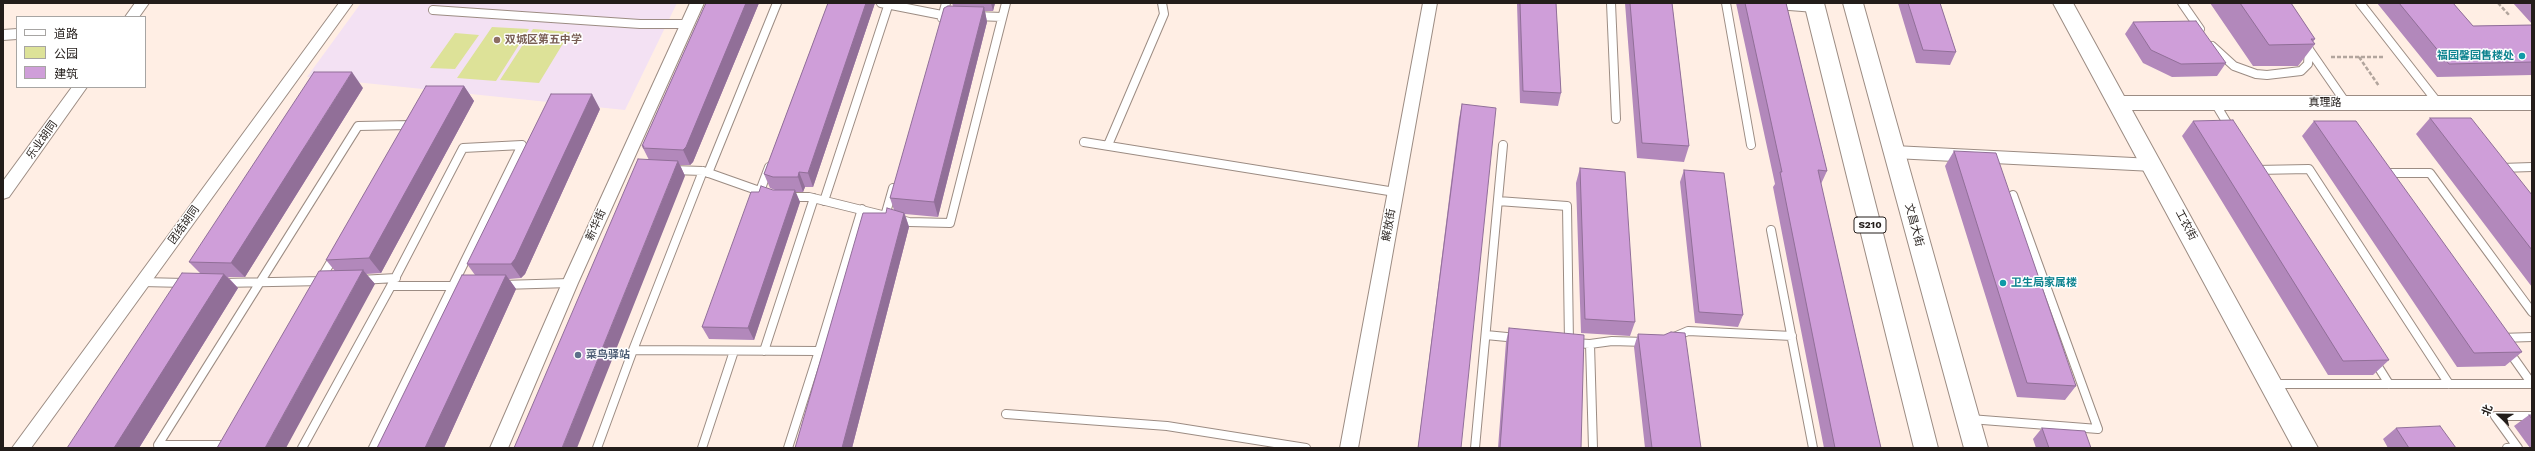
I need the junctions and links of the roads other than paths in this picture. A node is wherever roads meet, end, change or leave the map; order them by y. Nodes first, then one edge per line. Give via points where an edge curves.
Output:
1 (142, 3) edge
2 (346, 3) edge
3 (697, 3) edge
4 (777, 3) edge
5 (946, 3) edge
6 (1006, 3) edge
7 (1162, 3) edge
8 (1430, 3) edge
9 (1611, 3) edge
10 (1726, 3) edge
11 (1763, 3) edge
12 (1853, 3) edge
13 (2063, 3) edge
14 (2182, 3) edge
15 (2360, 3) edge
16 (886, 4) edge
17 (1815, 5) edge
18 (433, 10) dead end
19 (133, 16) edge
20 (1002, 17) junction
21 (941, 19) junction
22 (688, 24) junction
23 (16, 34) edge
24 (3, 35) edge
25 (79, 88) edge
26 (2118, 103) junction
27 (2214, 103) junction
28 (2346, 103) junction
29 (2438, 103) junction
30 (2532, 103) edge
31 (1616, 119) dead end
32 (2235, 137) edge
33 (1084, 142) dead end
34 (1503, 144) dead end
35 (1108, 145) junction
36 (1751, 145) dead end
37 (1894, 152) junction
38 (773, 155) edge
39 (2153, 165) junction
40 (2532, 167) edge
41 (666, 170) edge
42 (2256, 170) edge
43 (706, 172) junction
44 (896, 179) edge
45 (2506, 179) edge
46 (2392, 185) edge
47 (760, 192) junction
48 (1395, 192) junction
49 (3, 193) edge
50 (2013, 195) dead end
51 (814, 198) junction
52 (824, 200) junction
53 (1498, 201) junction
54 (862, 209) junction
55 (885, 216) junction
56 (1771, 230) dead end
57 (335, 280) edge
58 (350, 280) edge
59 (320, 281) junction
60 (142, 282) junction
61 (394, 282) junction
62 (197, 283) edge
63 (213, 283) edge
64 (260, 283) junction
65 (570, 283) junction
66 (490, 285) edge
67 (453, 286) junction
68 (468, 286) edge
69 (2532, 312) edge
70 (1486, 336) junction
71 (1792, 336) junction
72 (2532, 338) edge
73 (1524, 339) edge
74 (1666, 340) edge
75 (1651, 342) edge
76 (1590, 344) junction
77 (633, 350) junction
78 (734, 351) junction
79 (764, 351) junction
80 (819, 351) junction
81 (2368, 351) edge
82 (2271, 384) junction
83 (2389, 384) junction
84 (2449, 384) junction
85 (2532, 384) edge
86 (1006, 414) dead end
87 (2532, 416) edge
88 (1967, 418) junction
89 (21, 448) edge
90 (302, 448) edge
91 (373, 448) edge
92 (499, 448) edge
93 (596, 448) edge
94 (702, 448) edge
95 (788, 448) edge
96 (1306, 448) edge
97 (1349, 448) edge
98 (1475, 448) edge
99 (1593, 448) edge
100 (1813, 448) edge
101 (1926, 448) edge
102 (1976, 448) edge
103 (2306, 448) edge
104 (2507, 448) edge
105 (2518, 448) edge

1 - 19 street
2 - 60 street, 团结胡同
3 - 22 street, 新华街
4 - 43 lane
5 - 21 lane
6 - 20 lane
7 - 35 lane via 1164,14
8 - 48 street, 解放街
9 - 31 lane
10 - 36 lane
11 - 17 street
12 - 37 main road, 文昌大街
13 - 26 main road, 工农街
14 - 28 lane via 2217,52 2245,71 2279,75 2302,71 2308,64 2307,46
15 - 29 lane
16 - 21 lane
16 - 52 lane
17 - 101 main road, S210
18 - 22 lane via 640,24
20 - 21 lane via 961,16
20 - 55 lane via 950,223 909,222
22 - 65 street, 新华街 via 625,168
23 - 24 street
25 - 49 street, 乐业胡同
26 - 27 main road, 真理路
26 - 39 main road, 工农街
27 - 28 main road, 真理路
27 - 32 lane
28 - 29 main road, 真理路
29 - 30 main road, 真理路
33 - 35 lane
34 - 53 lane
35 - 48 lane
37 - 39 street
37 - 88 main road, 文昌大街
38 - 47 lane
39 - 82 main road, 工农街
40 - 45 lane via 2498,168
41 - 43 lane
42 - 84 lane via 2309,169
43 - 47 lane
43 - 77 lane
44 - 55 lane
46 - 69 lane via 2383,172 2430,173
47 - 51 lane via 778,197
48 - 97 street, 解放街
50 - 88 lane via 2098,429
51 - 52 lane
51 - 79 lane
52 - 54 lane
53 - 70 lane
53 - 76 lane via 1567,206 1565,342
54 - 55 lane
54 - 80 lane
56 - 71 lane
57 - 59 lane
58 - 61 lane
59 - 64 lane
59 - 64 lane via 410,125 358,126
59 - 64 lane via 225,445 158,445
60 - 62 lane
60 - 89 street, 团结胡同
61 - 67 lane
61 - 67 lane via 463,148 522,145
61 - 90 lane
63 - 64 lane
65 - 66 lane
65 - 92 street, 新华街
67 - 68 lane
67 - 91 lane
70 - 73 lane
70 - 98 lane
71 - 74 lane via 1688,331
71 - 100 lane
72 - 85 lane via 2497,334
75 - 76 lane via 1612,341
76 - 99 lane
77 - 78 lane
77 - 93 lane
78 - 79 lane
78 - 94 lane
79 - 80 lane
80 - 95 lane
81 - 83 lane
82 - 83 lane
82 - 103 main road, 工农街
83 - 84 lane
84 - 85 lane
86 - 96 lane via 1167,426
87 - 105 lane via 2495,416
88 - 102 main road, 文昌大街
104 - 105 lane

